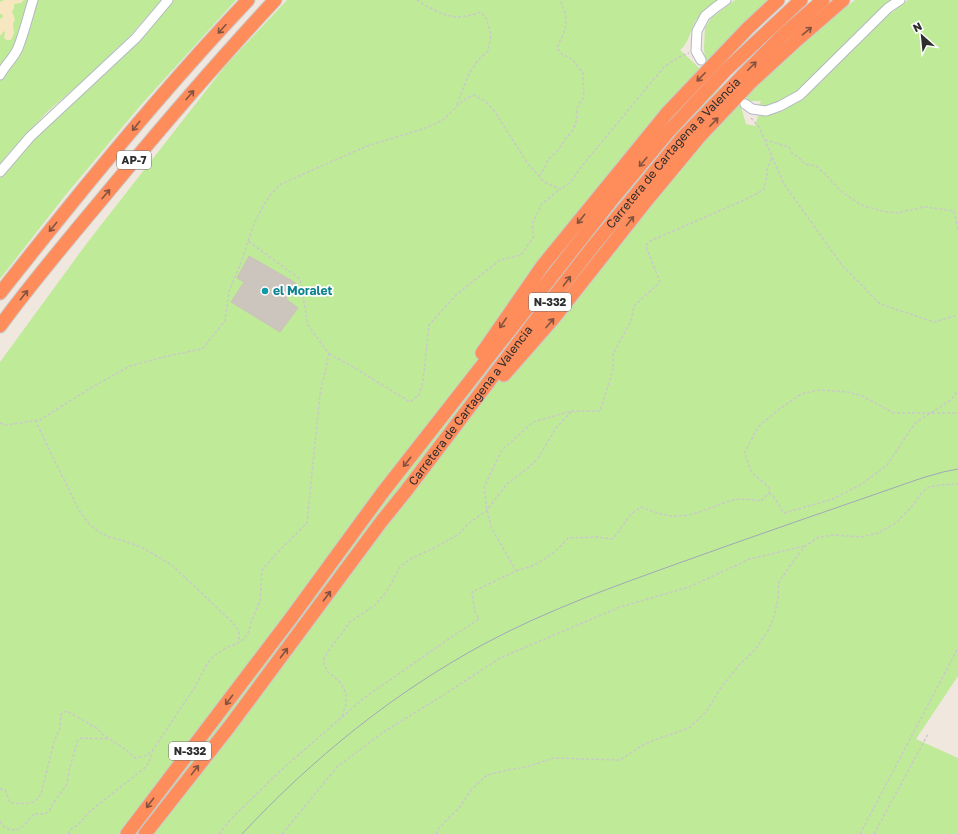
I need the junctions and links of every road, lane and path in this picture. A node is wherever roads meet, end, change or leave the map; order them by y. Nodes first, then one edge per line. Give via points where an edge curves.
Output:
1 (33, 0) edge
2 (168, 0) edge
3 (248, 0) edge
4 (276, 0) edge
5 (417, 0) edge
6 (560, 0) edge
7 (726, 0) edge
8 (778, 0) edge
9 (801, 0) edge
10 (823, 0) edge
11 (843, 0) edge
12 (900, 0) edge
13 (696, 51) junction
14 (701, 60) dead end
15 (0, 74) edge
16 (457, 104) dead end
17 (749, 107) joint
18 (764, 140) junction
19 (772, 157) junction
20 (0, 172) edge
21 (539, 176) junction
22 (560, 189) junction
23 (958, 229) edge
24 (248, 241) junction
25 (0, 293) edge
26 (958, 315) edge
27 (0, 326) edge
28 (329, 354) junction
29 (958, 390) edge
30 (572, 411) junction
31 (930, 413) junction
32 (958, 413) edge
33 (36, 420) junction
34 (0, 423) edge
35 (420, 446) junction
36 (958, 484) edge
37 (406, 491) junction
38 (769, 493) junction
39 (487, 510) junction
40 (805, 546) junction
41 (516, 571) junction
42 (239, 642) junction
43 (958, 648) edge
44 (342, 717) junction
45 (928, 734) dead end
46 (109, 739) junction
47 (153, 750) junction
48 (0, 789) edge
49 (0, 821) edge
50 (68, 834) edge
51 (127, 834) edge
52 (146, 834) edge
53 (219, 834) edge
54 (282, 834) edge
55 (436, 834) edge
56 (860, 834) edge
57 (874, 834) edge

1 - 15 street via 17,50
2 - 20 street via 136,38 30,137
3 -> 25 highway, AP-7 via 153,105
27 -> 4 highway, AP-7 via 143,149
5 - 16 path via 455,17 481,12 486,18 491,34 488,51 469,74
6 - 21 path via 566,23 557,48 573,60 583,73 584,97 577,109 573,130 548,160
7 - 13 street via 705,16 697,31
8 -> 35 highway, N-332 via 668,112 543,265
9 -> 35 highway, Carretera de Cartagena a Valencia / N-332 via 726,70 668,132 614,197
37 -> 10 highway, Carretera de Cartagena a Valencia / N-332 via 594,245 677,144 784,34
37 -> 11 highway via 447,447 700,136 750,84
12 - 17 street via 888,8 800,95 766,111
13 - 14 street
13 - 22 path via 679,57 664,67 566,187
17 - 18 path via 750,117 759,127
18 - 19 path
18 - 23 path via 789,147 805,164 816,166 842,192 860,205 896,213 924,207 954,211
19 - 26 path via 784,184 840,264 880,304 934,322
19 - 30 path via 764,189 736,204 648,242 646,247 660,282 634,306 631,321 613,354 613,370 600,411
21 - 22 path via 544,182
21 - 24 path via 528,164 495,112 486,102 474,96 460,103 443,120 423,129 367,146 281,184 264,204
22 - 28 path via 542,204 532,224 534,236 521,255 500,260 457,294 429,325 420,395 410,402
24 - 28 path via 300,279 308,326
24 - 33 path via 242,263 229,291 225,322 202,349 130,366
28 - 42 path via 320,394 307,523 262,570 260,601 249,631
29 - 31 path via 952,399
30 - 39 path via 556,428 538,458 507,484
30 - 39 path via 533,422 502,450 484,487
31 - 32 path
31 - 38 path via 915,423 887,465 862,484 833,499 784,513
31 - 38 path via 894,412 848,392 819,390 801,394 760,425 745,452 752,473 770,489
33 - 34 path via 6,425
33 - 42 path via 79,510 89,524 101,533 143,548 169,563 233,623 239,630
35 -> 51 highway, Carretera de Cartagena a Valencia / N-332
36 - 40 path via 929,487 896,523 878,533 861,537 819,537
52 -> 37 highway, Carretera de Cartagena a Valencia / N-332
38 - 41 path via 761,501 735,500 684,516 660,514 641,507 631,514 612,539 568,538 549,556 533,566
39 - 41 path via 491,527
39 - 44 path via 458,534 400,567 387,591 375,605 350,622 336,641 323,661 327,671 341,683 346,694
40 - 54 path via 750,559 689,587 620,607 500,658 385,731 337,767
40 - 55 path via 779,582 775,613 769,629 755,650 720,689 706,712 689,728 646,743 620,760 554,758 487,775 472,789
41 - 44 path via 472,592 475,612 479,619 364,698
42 - 47 path via 227,647 207,664 192,692
43 - 56 path
44 - 53 path via 281,770
45 - 57 path
46 - 47 path via 135,758 145,756
46 - 48 path via 98,729 67,711 61,714 60,728 38,799 31,804 10,803 5,790
46 - 49 path via 78,740 66,786 49,811 45,814 34,814 18,829 7,829
47 - 50 path via 146,767 89,812

